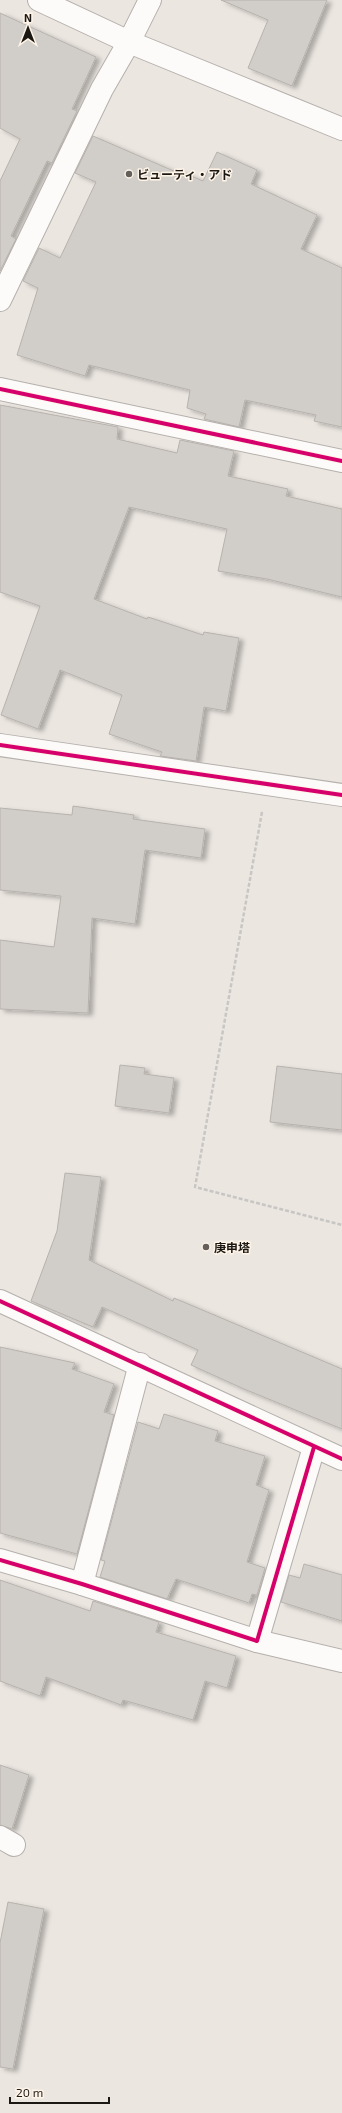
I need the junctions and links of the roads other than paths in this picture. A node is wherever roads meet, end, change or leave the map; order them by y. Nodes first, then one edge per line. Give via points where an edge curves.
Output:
1 (39, 0) edge
2 (150, 0) edge
3 (129, 42) junction
4 (342, 129) edge
5 (0, 300) edge
6 (0, 390) edge
7 (342, 461) edge
8 (0, 745) edge
9 (342, 795) edge
10 (0, 1301) edge
11 (140, 1364) junction
12 (314, 1447) junction
13 (342, 1458) edge
14 (0, 1560) edge
15 (82, 1584) junction
16 (257, 1641) junction
17 (342, 1661) edge

1 - 3 street
2 - 3 street
3 - 4 street
3 - 5 street via 102,89
6 - 7 street
8 - 9 street
10 - 11 street
11 - 12 street
11 - 15 street
12 - 13 street
12 - 16 street
14 - 15 street
15 - 16 street
16 - 17 street

